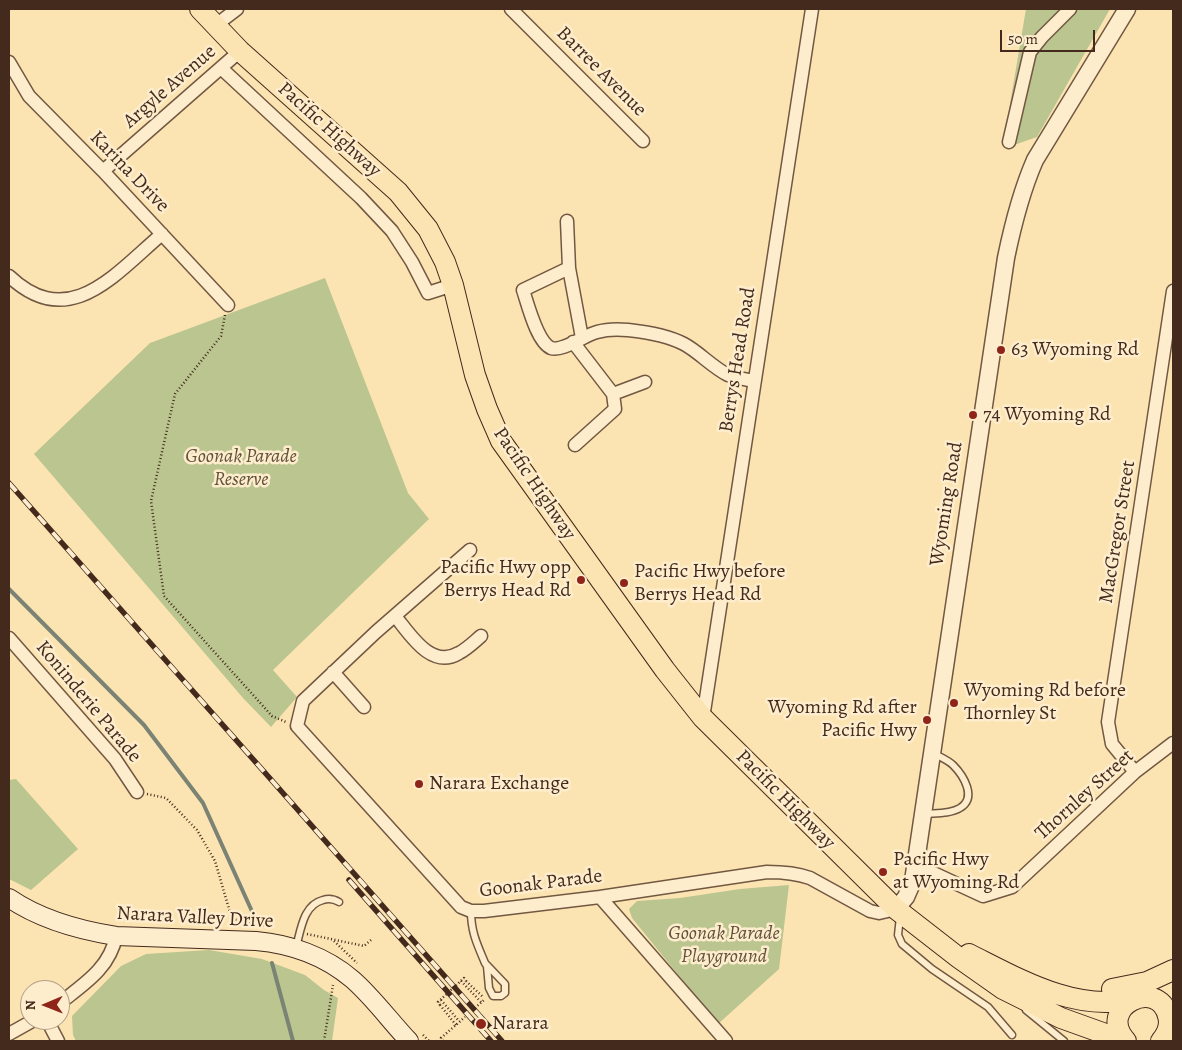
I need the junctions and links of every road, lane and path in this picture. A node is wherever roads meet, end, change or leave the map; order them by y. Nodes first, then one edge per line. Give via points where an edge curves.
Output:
1 (200, 9) edge
2 (237, 9) edge
3 (511, 9) edge
4 (812, 9) edge
5 (1070, 9) edge
6 (1127, 9) edge
7 (216, 25) junction
8 (240, 51) junction
9 (9, 62) edge
10 (221, 68) junction
11 (643, 140) dead end
12 (1009, 142) dead end
13 (103, 171) junction
14 (567, 221) dead end
15 (162, 234) junction
16 (569, 268) junction
17 (9, 276) edge
18 (453, 285) junction
19 (1173, 291) edge
20 (228, 304) joint
21 (578, 340) junction
22 (754, 381) junction
23 (645, 382) dead end
24 (613, 394) junction
25 (575, 445) dead end
26 (470, 550) dead end
27 (395, 616) junction
28 (481, 636) dead end
29 (12, 647) edge
30 (333, 672) junction
31 (364, 707) dead end
32 (703, 718) junction
33 (296, 726) junction
34 (1173, 743) edge
35 (932, 753) junction
36 (1135, 772) junction
37 (137, 792) joint
38 (924, 814) junction
39 (916, 865) junction
40 (600, 897) junction
41 (9, 898) edge
42 (339, 902) dead end
43 (471, 911) junction
44 (898, 911) junction
45 (917, 925) junction
46 (116, 936) junction
47 (236, 940) junction
48 (296, 948) junction
49 (485, 963) junction
50 (1173, 970) edge
51 (462, 981) junction
52 (1026, 981) junction
53 (1173, 984) edge
54 (333, 986) dead end
55 (1003, 989) junction
56 (70, 994) edge
57 (491, 994) junction
58 (1140, 997) junction
59 (441, 1000) junction
60 (485, 1000) junction
61 (481, 1002) junction
62 (475, 1008) dead end
63 (466, 1017) dead end
64 (460, 1022) junction
65 (456, 1025) junction
66 (20, 1028) edge
67 (1169, 1030) edge
68 (9, 1034) edge
69 (1012, 1036) dead end
70 (324, 1041) edge
71 (409, 1041) edge
72 (443, 1041) edge
73 (726, 1041) edge
74 (1064, 1041) edge
75 (1126, 1041) edge

1 - 7 main road, Pacific Highway
2 - 7 street
3 - 11 street, Barree Avenue
4 - 22 street, Berrys Head Road
5 - 12 street via 1030,52
6 - 35 street, Wyoming Road via 1035,160 1017,210 1004,267
7 - 8 main road, Pacific Highway
8 - 10 street, Argyle Avenue
8 - 18 main road, Pacific Highway via 398,192 428,229
9 - 13 street, Karina Drive via 29,96
10 - 13 street, Argyle Avenue
10 - 18 street via 392,231 428,293
13 - 15 street, Karina Drive
14 - 16 street
15 - 17 street via 96,290 71,300 38,297
15 - 20 street, Karina Drive
16 - 21 street
16 - 21 street via 523,290 544,342 557,349
18 - 32 main road, Pacific Highway via 475,375 501,441 659,662
19 - 36 street, MacGregor Street via 1108,722 1112,744
20 - 33 path via 221,336 175,394 151,501 164,596 272,716
21 - 22 street via 596,332 616,330 664,336 683,343 728,375
21 - 24 street
22 - 32 street, Berrys Head Road
23 - 24 street
24 - 25 street via 615,409
26 - 27 street
27 - 28 street via 425,651 437,657 458,654
27 - 30 street
29 - 37 street, Koninderie Parade via 116,759
30 - 31 street
30 - 33 street via 303,701
32 - 44 main road, Pacific Highway
33 - 43 street, Goonak Parade via 457,903
34 - 36 street, Thornley Street
35 - 38 street, Wyoming Road
35 - 38 lane via 953,765 968,790 967,801 949,812
36 - 39 street, Thornley Street via 1012,887 983,896
37 - 47 path via 166,798 197,830 215,861
38 - 39 street, Wyoming Road
39 - 44 street, Wyoming Road via 909,892
40 - 43 street, Goonak Parade
40 - 44 street, Goonak Parade via 779,872 810,878 870,911
40 - 73 street
41 - 46 main road, Narara Valley Drive via 54,921
42 - 48 lane via 325,899 314,903 304,919
43 - 49 lane via 472,932
44 - 45 main road, Pacific Highway
44 - 69 lane via 898,935 902,944 988,1007
45 - 52 main road, Pacific Highway via 966,953
45 - 55 main road, Pacific Highway
46 - 47 main road, Narara Valley Drive
46 - 56 street via 101,969
47 - 48 main road, Narara Valley Drive
48 - 71 main road, Narara Valley Drive via 352,979
49 - 57 lane
49 - 57 lane via 506,987 501,996
50 - 52 main road via 1147,982 1107,990 1061,988
51 - 59 path, bridge
51 - 60 path, bridge via 464,978
51 - 61 path
52 - 58 main road, Pacific Highway via 1089,1002 1119,1002
53 - 58 main road, Pacific Highway
54 - 70 path
55 - 74 lane
55 - 75 main road, Pacific Highway via 1060,1018
57 - 60 path
58 - 67 main road via 1162,1004 1166,1009
58 - 75 main road via 1126,1004 1119,1015 1118,1027
59 - 64 path
59 - 65 path, bridge via 438,1002
60 - 61 path
61 - 62 path
63 - 64 path
64 - 65 path
65 - 72 path via 441,1038
66 - 68 street

